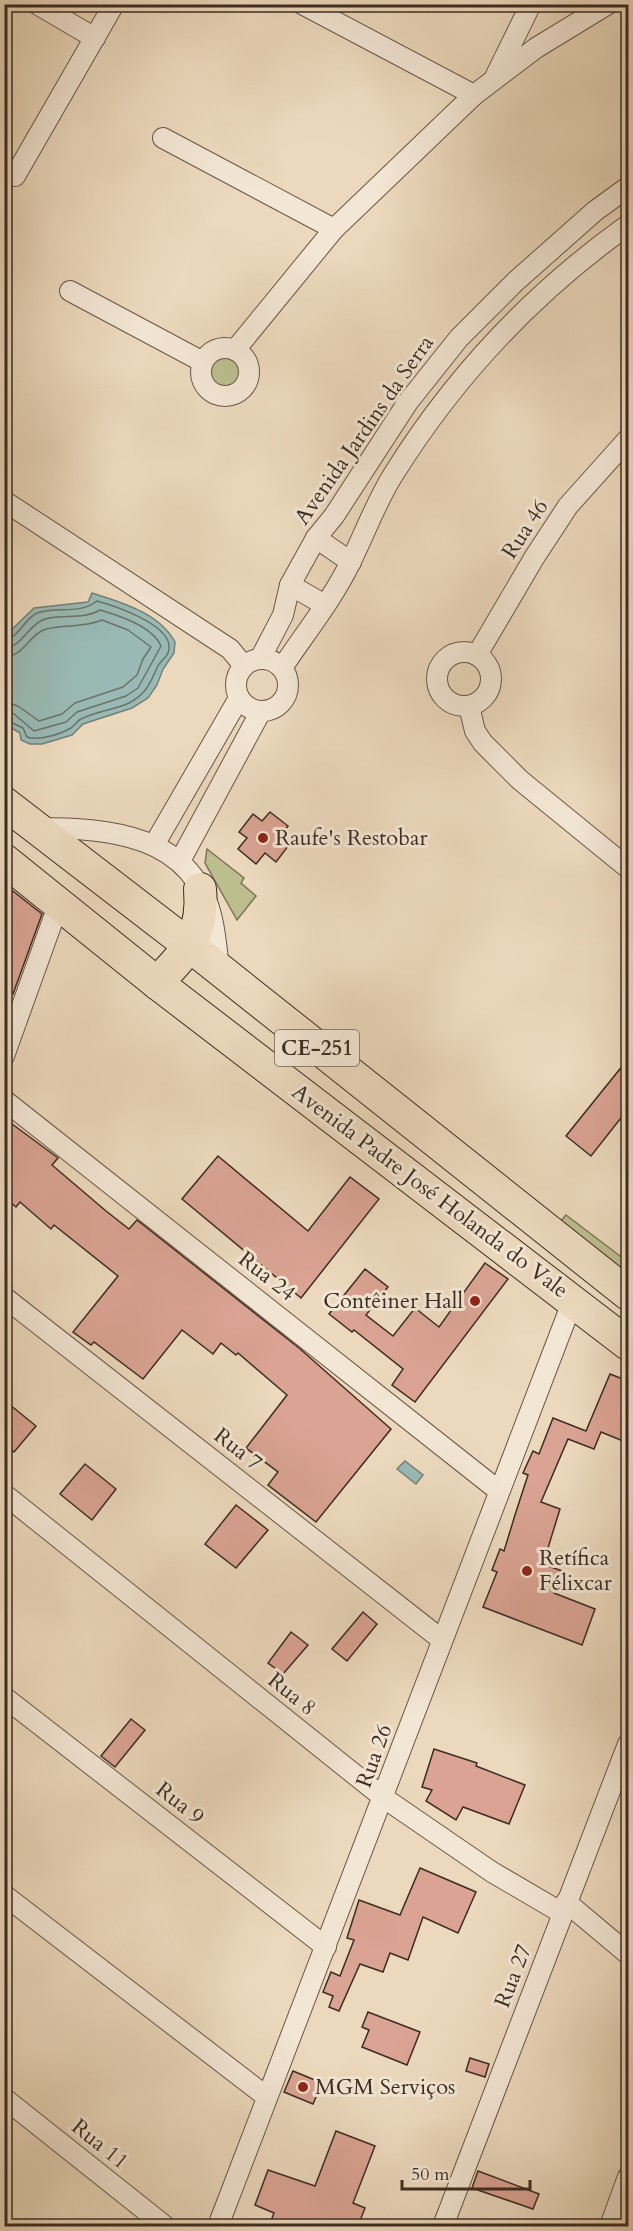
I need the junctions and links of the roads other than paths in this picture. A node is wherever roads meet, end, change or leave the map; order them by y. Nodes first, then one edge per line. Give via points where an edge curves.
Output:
1 (37, 4) edge
2 (114, 4) edge
3 (302, 4) edge
4 (531, 4) edge
5 (608, 4) edge
6 (95, 38) junction
7 (495, 77) junction
8 (474, 95) junction
9 (163, 138) dead end
10 (4, 170) edge
11 (628, 187) edge
12 (628, 225) edge
13 (334, 229) junction
14 (70, 291) dead end
15 (235, 350) junction
16 (203, 362) junction
17 (628, 439) edge
18 (4, 501) edge
19 (316, 538) junction
20 (351, 562) junction
21 (290, 585) junction
22 (325, 605) junction
23 (477, 656) junction
24 (252, 662) junction
25 (282, 668) junction
26 (239, 698) junction
27 (469, 706) junction
28 (261, 711) junction
29 (4, 803) edge
30 (36, 828) junction
31 (154, 844) junction
32 (4, 860) edge
33 (180, 861) junction
34 (628, 868) edge
35 (200, 890) junction
36 (59, 903) junction
37 (190, 946) junction
38 (219, 970) junction
39 (157, 983) junction
40 (4, 1056) edge
41 (4, 1100) edge
42 (628, 1294) edge
43 (4, 1298) edge
44 (573, 1300) junction
45 (628, 1344) edge
46 (499, 1491) junction
47 (4, 1494) edge
48 (441, 1639) junction
49 (4, 1697) edge
50 (627, 1752) edge
51 (384, 1798) junction
52 (4, 1895) edge
53 (565, 1908) junction
54 (326, 1947) junction
55 (628, 1954) edge
56 (267, 2097) junction
57 (4, 2098) edge
58 (628, 2177) edge
59 (165, 2226) edge
60 (218, 2226) edge
61 (443, 2226) edge
62 (610, 2226) edge

1 - 6 street
2 - 6 street
3 - 8 street
4 - 7 street
5 - 7 street
6 - 10 street via 15,176
7 - 8 street
8 - 13 street
9 - 13 street
11 - 19 street, Avenida Jardins da Serra via 516,280 459,338 408,402
12 - 20 street via 598,246 516,318 472,367 392,477
13 - 15 street
14 - 16 street
15 - 16 street via 213,351
15 - 16 street via 249,368 246,382 236,393 221,396 208,389 201,377
17 - 23 street, Rua 46 via 568,506
18 - 24 street
19 - 20 street
19 - 21 street, Avenida Jardins da Serra
20 - 22 street
21 - 22 street
21 - 24 street, Avenida Jardins da Serra via 283,615
22 - 25 street
23 - 27 street via 489,668 490,686 481,700
23 - 27 street via 451,656 437,677 448,700
24 - 25 street via 276,663
24 - 26 street via 235,681
25 - 28 street via 288,684 283,700
26 - 28 street
26 - 31 street
27 - 34 street via 483,743 520,780
28 - 33 street
29 - 30 main road, Avenida Padre José Holanda do Vale / CE-251
30 - 31 street via 106,831
30 - 37 main road, Avenida Padre José Holanda do Vale / CE-251
31 - 33 street
32 - 36 main road, Avenida Padre José Holanda do Vale / CE-251
33 - 35 street
35 - 37 main road via 201,921
35 - 38 street via 212,919
36 - 39 main road, Avenida Padre José Holanda do Vale / CE-251
36 - 40 street
37 - 38 main road, Avenida Padre José Holanda do Vale / CE-251
37 - 39 main road
38 - 42 main road, Avenida Padre José Holanda do Vale / CE-251
39 - 44 main road, Avenida Padre José Holanda do Vale / CE-251
41 - 46 street, Rua 24
43 - 48 street, Rua 7
44 - 45 main road, Avenida Padre José Holanda do Vale / CE-251
44 - 46 street, Rua 26
46 - 48 street, Rua 26
47 - 51 street, Rua 8
48 - 51 street, Rua 26
49 - 54 street, Rua 9
50 - 53 street, Rua 27
51 - 53 street, Rua 8 via 492,1872
51 - 54 street, Rua 26
52 - 56 street
53 - 55 street, Rua 8
53 - 61 street, Rua 27
54 - 56 street, Rua 26
56 - 60 street, Rua 26
57 - 59 street, Rua 11
58 - 62 street

